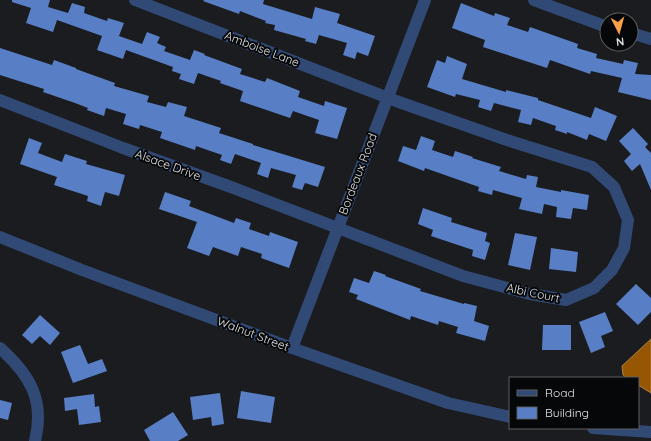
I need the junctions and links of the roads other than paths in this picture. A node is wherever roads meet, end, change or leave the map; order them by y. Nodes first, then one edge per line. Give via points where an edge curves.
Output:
1 (135, 0) edge
2 (425, 0) edge
3 (534, 0) edge
4 (599, 24) edge
5 (639, 35) edge
6 (651, 39) edge
7 (388, 98) junction
8 (0, 100) edge
9 (337, 229) junction
10 (0, 237) edge
11 (0, 348) edge
12 (292, 348) junction
13 (509, 417) edge
14 (608, 429) edge
15 (651, 432) edge
16 (35, 441) edge

1 - 7 street, Amboise Lane
2 - 7 street, Bordeaux Road
3 - 4 street
5 - 6 street
7 - 9 street, Bordeaux Road
7 - 9 street, Albi Court via 592,167 614,187 628,220 624,248 612,270 594,288 566,300 530,294 463,276
8 - 9 street, Alsace Drive
9 - 12 street, Bordeaux Road
10 - 12 street, Walnut Street
11 - 16 street via 16,362 32,386 38,406
12 - 13 street, Walnut Street via 448,403
14 - 15 street

